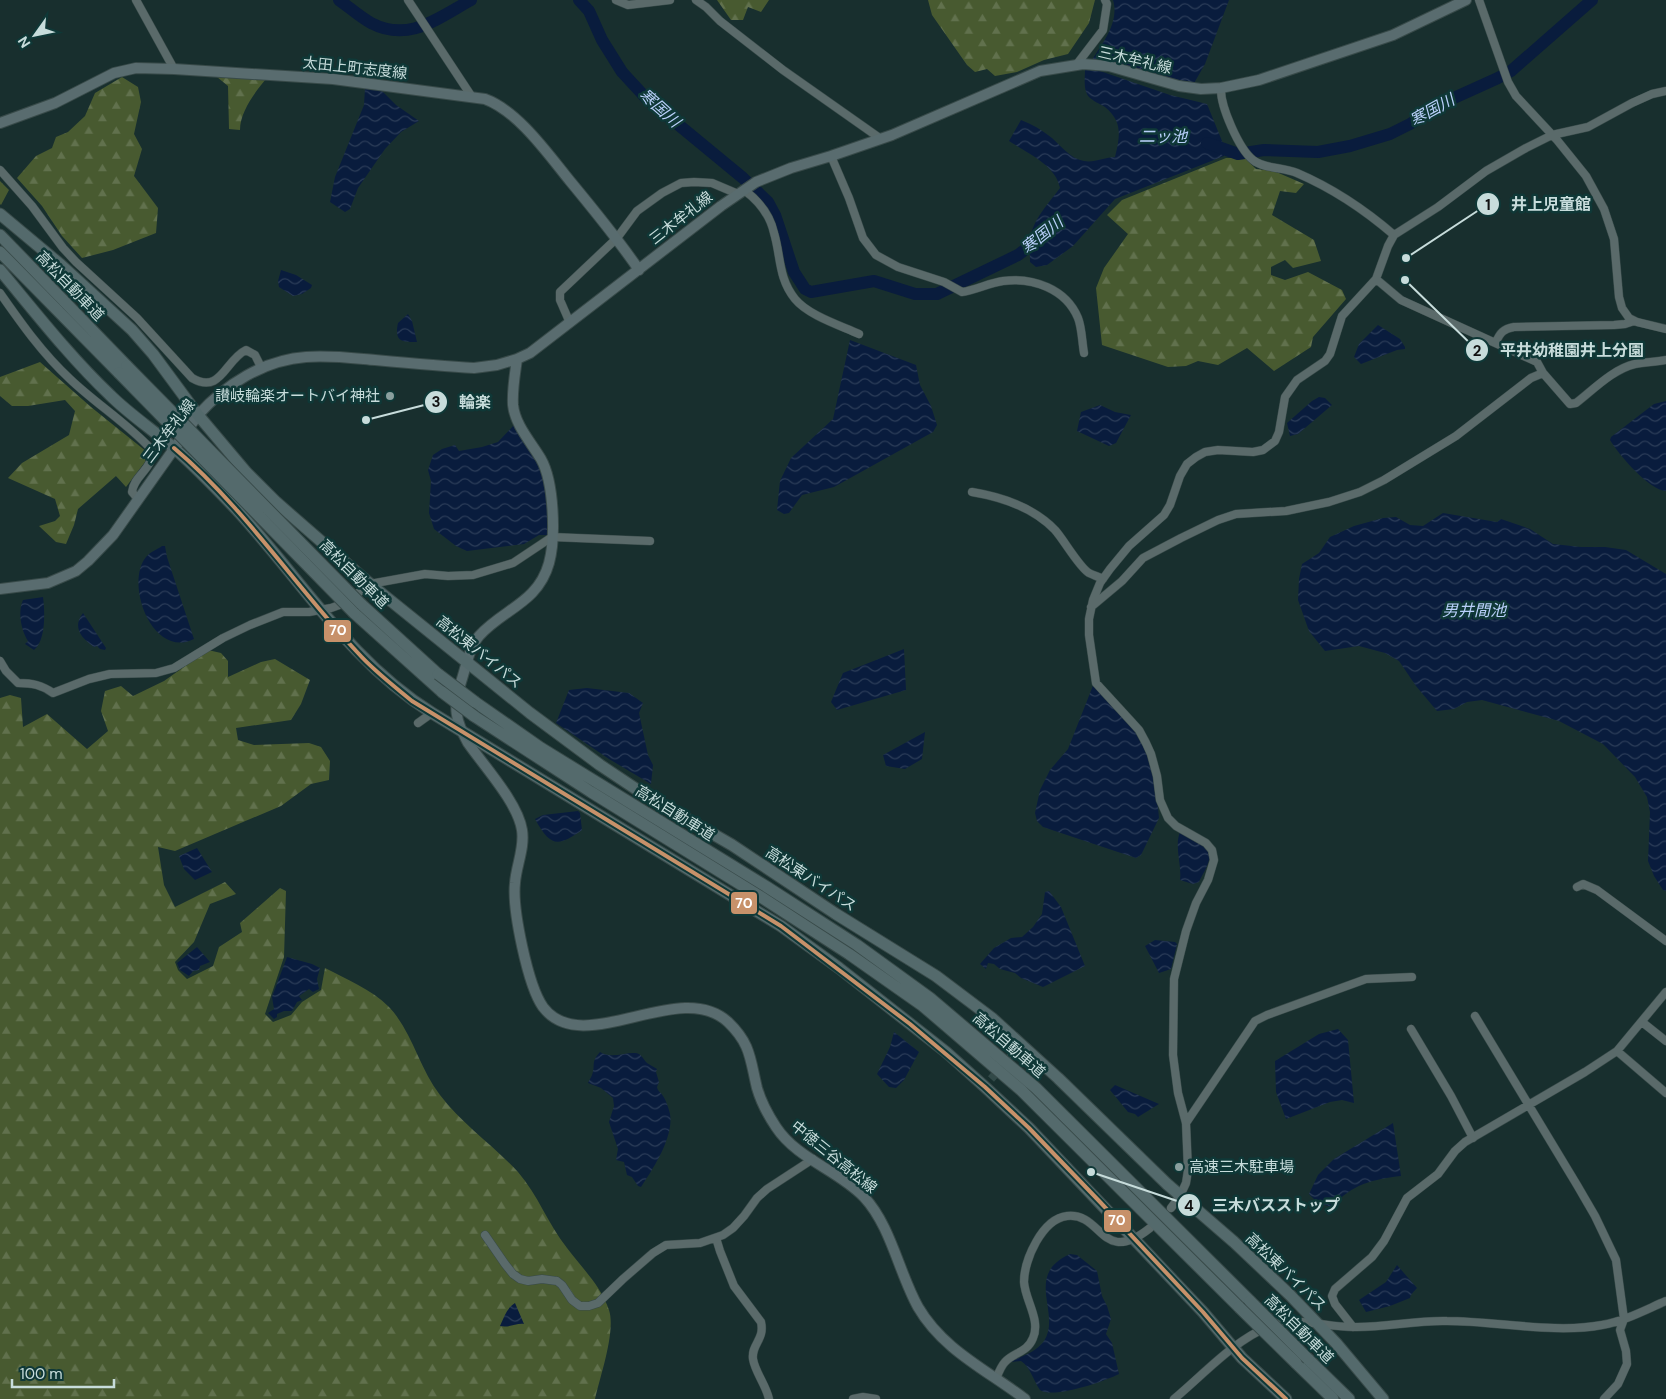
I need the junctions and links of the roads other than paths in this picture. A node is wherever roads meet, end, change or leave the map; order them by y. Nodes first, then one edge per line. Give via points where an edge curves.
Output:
1 (136, 0) edge
2 (408, 0) edge
3 (616, 0) edge
4 (670, 0) edge
5 (696, 0) edge
6 (1105, 0) edge
7 (1466, 0) edge
8 (1479, 0) edge
9 (1080, 64) junction
10 (174, 69) junction
11 (1216, 88) junction
12 (1666, 91) edge
13 (472, 97) junction
14 (0, 123) edge
15 (1552, 135) junction
16 (881, 139) junction
17 (831, 156) junction
18 (0, 170) edge
19 (743, 191) junction
20 (0, 214) edge
21 (0, 235) edge
22 (1394, 235) junction
23 (617, 238) junction
24 (0, 252) edge
25 (0, 270) edge
26 (638, 270) junction
27 (1376, 279) junction
28 (0, 293) edge
29 (1634, 321) junction
30 (570, 323) junction
31 (1666, 329) edge
32 (859, 334) dead end
33 (1496, 342) junction
34 (1084, 353) dead end
35 (517, 359) junction
36 (1666, 360) edge
37 (262, 368) junction
38 (123, 370) junction
39 (1543, 372) junction
40 (198, 415) junction
41 (174, 448) junction
42 (972, 492) dead end
43 (138, 500) junction
44 (552, 537) junction
45 (650, 541) dead end
46 (1103, 579) junction
47 (370, 584) junction
48 (0, 589) edge
49 (1091, 607) junction
50 (357, 609) junction
51 (320, 610) junction
52 (0, 661) edge
53 (467, 663) junction
54 (432, 713) junction
55 (418, 723) dead end
56 (461, 732) junction
57 (1577, 887) dead end
58 (1666, 941) edge
59 (1412, 977) dead end
60 (1666, 992) edge
61 (1476, 1016) dead end
62 (1642, 1022) junction
63 (1411, 1029) dead end
64 (1666, 1041) edge
65 (1021, 1043) junction
66 (1617, 1050) junction
67 (1013, 1054) tunnel mouth
68 (1666, 1093) edge
69 (1529, 1105) junction
70 (1186, 1122) junction
71 (1473, 1138) junction
72 (813, 1159) junction
73 (1180, 1196) junction
74 (1171, 1208) dead end
75 (1150, 1228) dead end
76 (485, 1235) dead end
77 (716, 1238) junction
78 (1134, 1238) junction
79 (1666, 1301) edge
80 (1624, 1319) junction
81 (1318, 1324) junction
82 (1353, 1328) junction
83 (1233, 1348) junction
84 (996, 1379) junction
85 (1022, 1398) edge
86 (769, 1399) edge
87 (773, 1399) edge
88 (853, 1399) edge
89 (876, 1399) edge
90 (1174, 1399) edge
91 (1286, 1399) edge
92 (1333, 1399) edge
93 (1349, 1399) edge
94 (1383, 1399) edge
95 (1604, 1399) edge

1 - 10 street
2 - 13 street
3 - 4 street via 628,5
5 - 16 street via 783,70
6 - 9 street via 1103,30
7 - 11 main road, 三木牟礼線 via 1393,35 1259,80
8 - 15 street via 1508,82 1516,96
9 - 11 main road, 三木牟礼線 via 1109,66 1179,86
9 - 16 main road, 三木牟礼線 via 1040,71
10 - 13 main road, 太田上町志度線 via 333,79
10 - 14 main road, 太田上町志度線 via 114,73 54,103
11 - 22 street via 1227,117 1250,158 1262,165 1287,169 1338,194
12 - 15 street via 1632,103 1588,127
13 - 23 main road, 太田上町志度線 via 498,104 510,114 545,150
15 - 22 street via 1486,171
15 - 29 street via 1586,176 1604,209 1614,239 1620,303
16 - 17 main road, 三木牟礼線
17 - 19 main road, 三木牟礼線 via 791,168
17 - 34 street via 863,238 876,255 962,292 1006,281 1045,285 1060,293 1071,305 1078,319
18 - 37 street via 63,248 137,318 192,378 201,384 212,383 238,354 246,350 255,355
19 - 23 street via 712,184 681,183 642,207
19 - 26 main road, 三木牟礼線
19 - 32 street via 754,197 768,217 775,234 784,281 795,299 810,311
20 - 40 highway, 高松東バイパス via 132,330
21 - 38 highway, 高松自動車道
22 - 27 street
23 - 26 main road, 太田上町志度線
23 - 30 street via 560,292
24 - 38 highway, 高松自動車道
25 - 41 highway via 111,397
26 - 30 main road, 三木牟礼線
27 - 33 street via 1401,300
27 - 46 street via 1342,316 1325,361 1297,380 1285,397 1275,441 1263,450 1218,450 1205,452 1191,460 1180,476 1164,515 1130,546
28 - 43 street via 21,324 64,373 151,449 151,462 133,486 132,492
29 - 31 street
29 - 33 street via 1620,325 1506,328
30 - 35 main road, 三木牟礼線
33 - 39 street via 1537,362
35 - 37 main road, 三木牟礼線 via 474,368 329,356 304,357
35 - 44 main road, 中徳三谷高松線 via 513,405 517,419 546,470 551,488
36 - 39 street via 1625,368 1570,404
37 - 40 main road, 三木牟礼線 via 230,386
38 - 50 highway, 高松自動車道, bridge
39 - 49 street via 1456,436 1384,480 1329,502 1236,514 1218,520 1143,558
40 - 41 main road, 三木牟礼線
40 - 47 highway, 高松東バイパス via 276,502
41 - 43 main road, 三木牟礼線
41 - 51 highway via 238,511
42 - 46 street via 1018,504 1042,519 1055,530 1087,572
43 - 48 main road, 三木牟礼線 via 107,543 76,571 48,583
44 - 45 street
44 - 47 street via 513,563 473,574 425,574
44 - 53 main road, 中徳三谷高松線 via 549,563 536,590 479,637
46 - 49 street
47 - 51 street via 345,603
47 - 53 highway, 高松東バイパス
49 - 70 street via 1088,635 1096,683 1139,730 1146,743 1168,818 1206,843 1214,860 1186,931 1174,979 1173,1055
50 - 92 highway, 高松自動車道, bridge via 442,692 474,716 850,954 923,1006 1021,1090
50 - 93 highway, 高松自動車道, bridge via 475,702 541,748 767,887 857,945 930,998 1036,1088
51 - 52 street via 283,612 250,625 174,668 156,673 110,674 53,693 34,683 18,683
51 - 54 highway via 359,654 412,701
53 - 56 main road, 中徳三谷高松線 via 456,697 455,713
53 - 65 highway, 高松東バイパス via 600,765 936,976
54 - 55 street
54 - 56 highway
56 - 72 main road, 中徳三谷高松線 via 517,813 522,845 514,897 530,979 544,1008 554,1018 568,1024 588,1026 689,1008 707,1010 725,1019 740,1034 751,1055 765,1110 794,1147
56 - 78 highway via 781,926 839,968 988,1083
57 - 58 street via 1582,884 1596,890
59 - 70 street via 1366,979 1255,1021
60 - 62 street
61 - 69 street
62 - 64 street
62 - 66 street
63 - 71 street
65 - 67 street
65 - 73 highway, 高松東バイパス
66 - 68 street
66 - 69 street
69 - 71 street
69 - 80 street via 1611,1248 1616,1260
70 - 73 street via 1188,1170
71 - 82 street via 1455,1151 1438,1174 1407,1198 1372,1257 1335,1289 1332,1296 1335,1304
72 - 77 street via 767,1189 733,1228
72 - 84 main road, 中徳三谷高松線 via 864,1197 877,1215 906,1284 930,1325 974,1365
73 - 74 street
73 - 81 highway, 高松東バイパス via 1234,1242
75 - 78 street
76 - 77 street via 513,1274 528,1281 557,1281 580,1306 598,1303 666,1245 700,1243
77 - 86 street via 734,1286 761,1322 762,1336 753,1358
78 - 83 highway
78 - 84 street via 1117,1243 1109,1240 1082,1218 1073,1215 1060,1217 1043,1230 1026,1268 1024,1281 1035,1325 1033,1339 1021,1353 1004,1362
79 - 80 street
80 - 82 street via 1580,1328 1448,1321
80 - 95 street via 1620,1330 1626,1364 1618,1384
81 - 82 street
81 - 83 street via 1276,1324
81 - 94 highway, 高松東バイパス
83 - 90 street
83 - 91 highway
84 - 85 main road, 中徳三谷高松線
86 - 87 street
88 - 89 street

